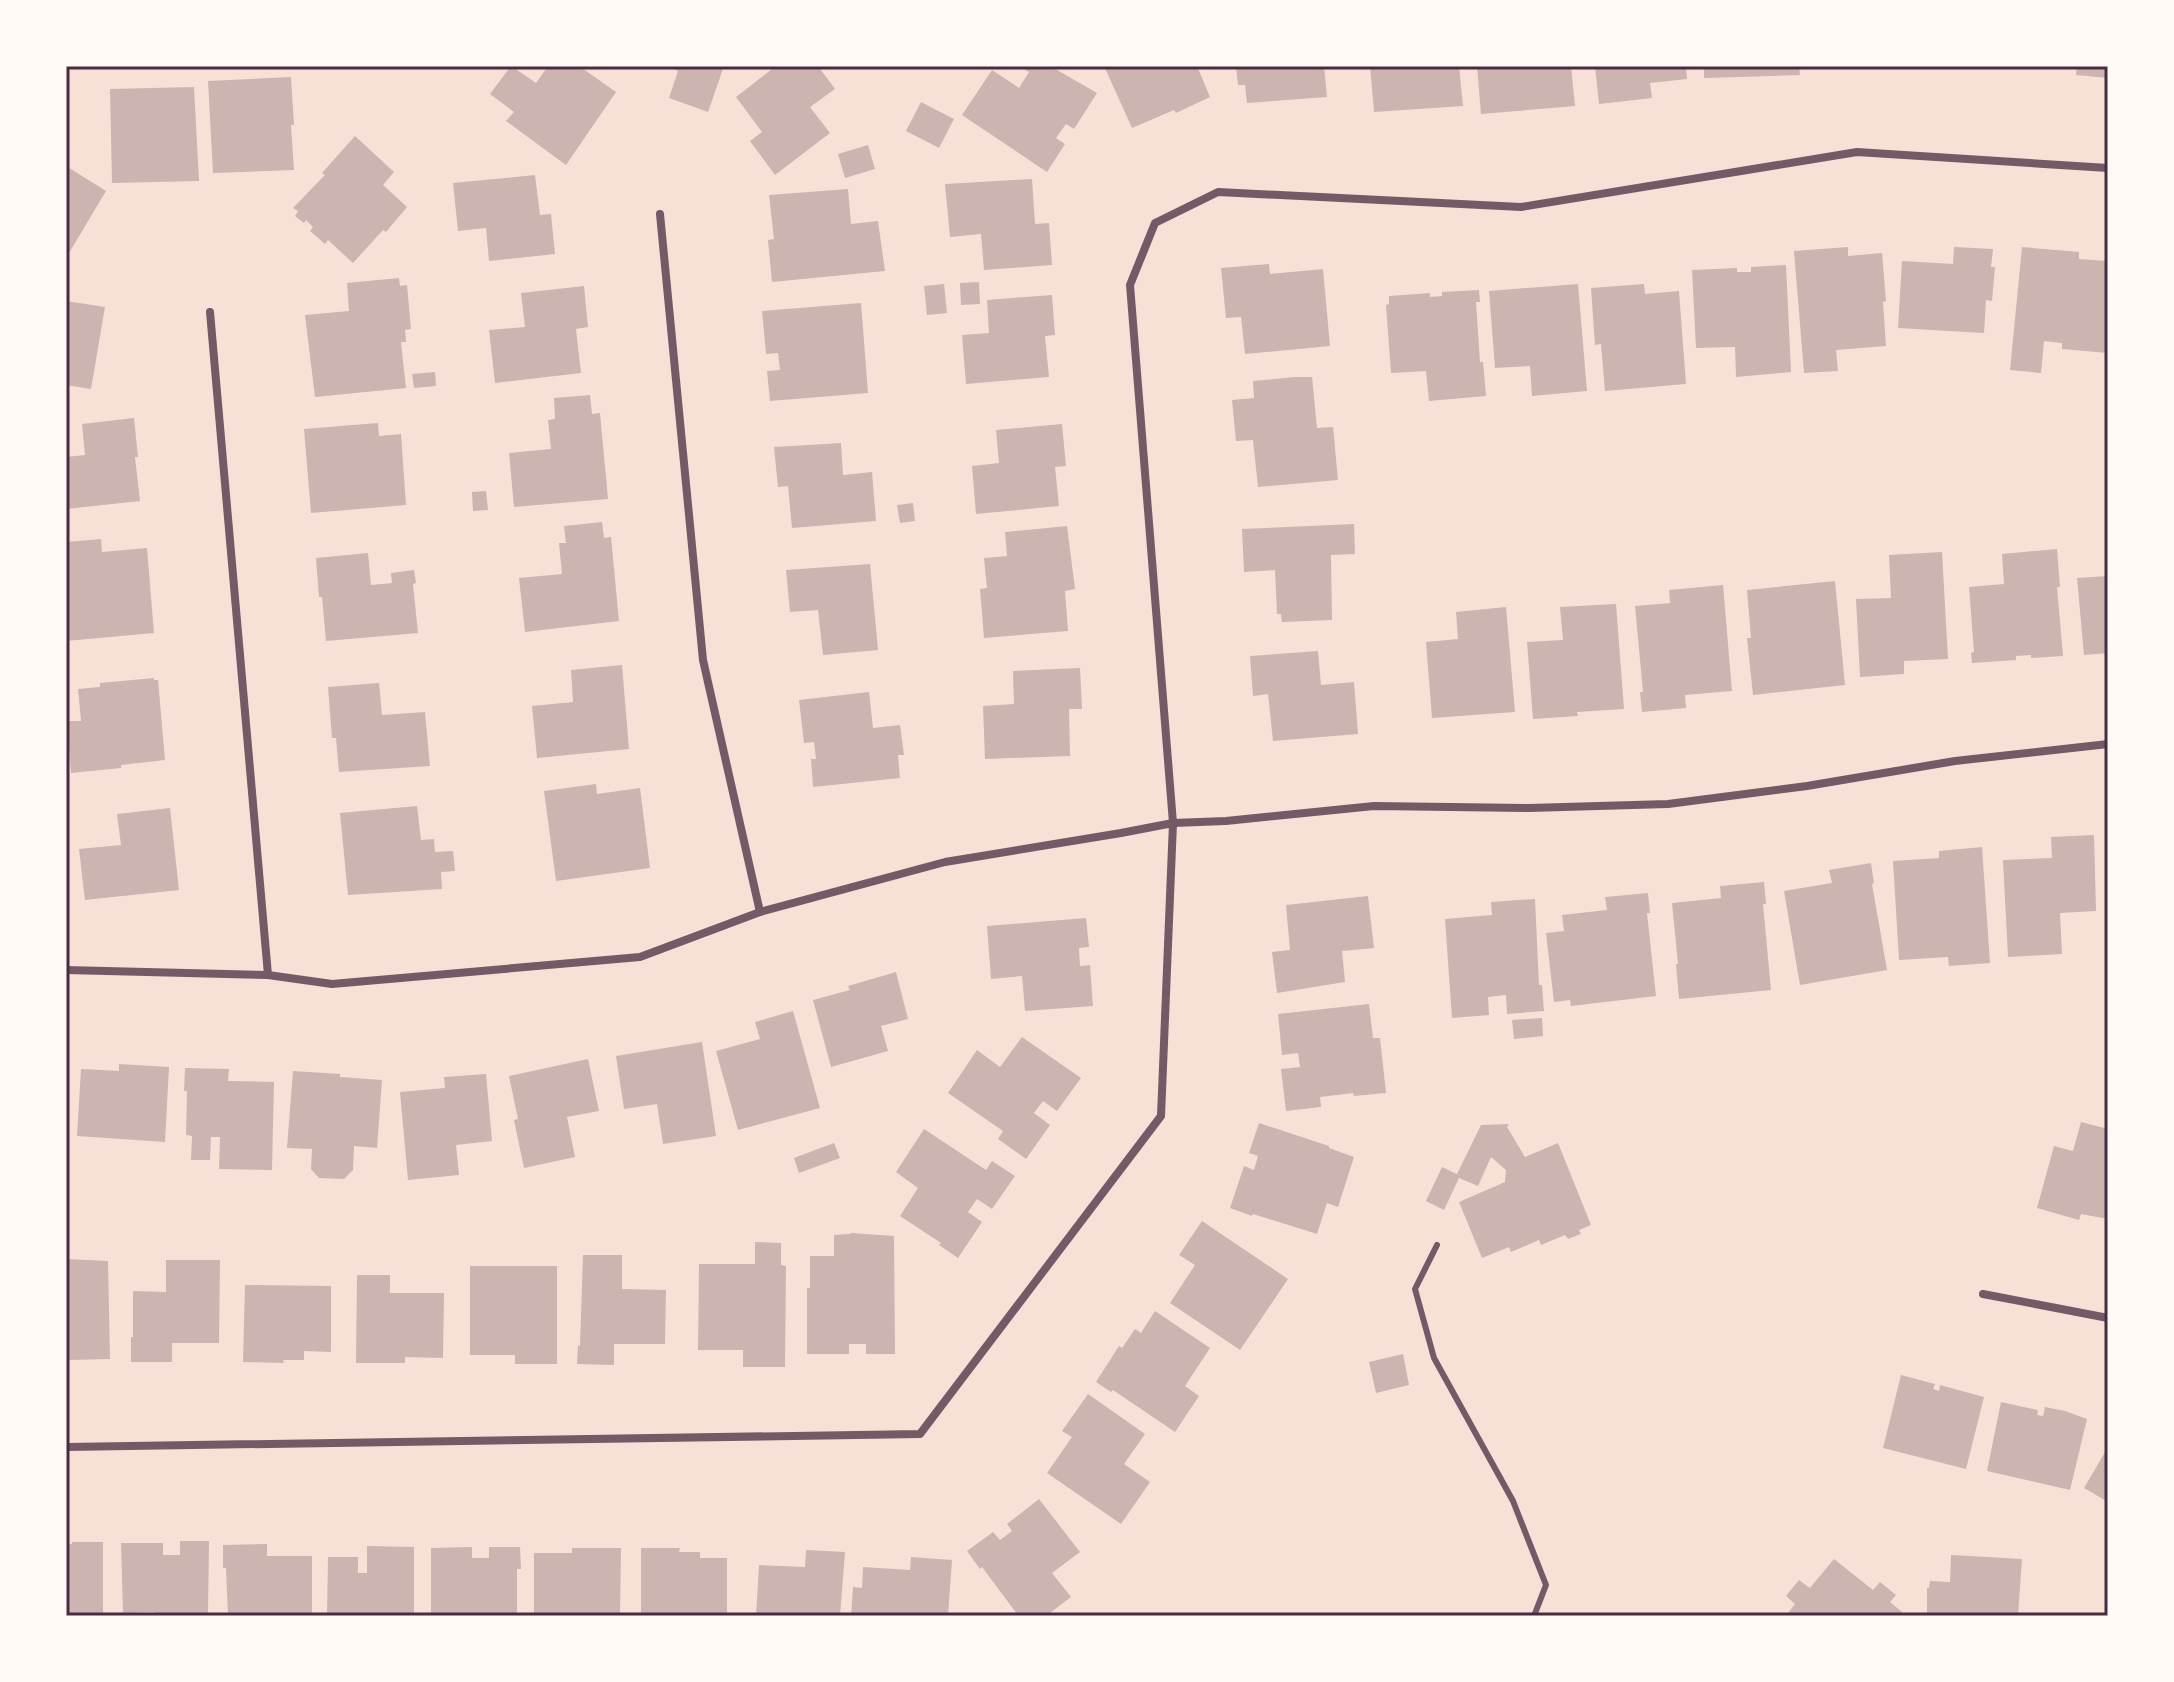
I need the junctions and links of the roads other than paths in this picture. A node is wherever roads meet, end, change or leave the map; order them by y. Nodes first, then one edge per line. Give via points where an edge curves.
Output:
1 (2108, 168) edge
2 (660, 214) dead end
3 (210, 312) dead end
4 (2108, 744) edge
5 (1173, 823) junction
6 (760, 912) junction
7 (66, 970) edge
8 (268, 975) junction
9 (1437, 1245) dead end
10 (1983, 1294) dead end
11 (2108, 1318) edge
12 (66, 1447) edge
13 (1534, 1616) edge

1 - 5 street via 1857,152 1521,207 1218,192 1155,223 1130,285
2 - 6 street via 703,660
3 - 8 street
4 - 5 street via 1668,804 1374,806
5 - 6 street via 945,862
5 - 12 street via 1161,1116 920,1434
6 - 8 street via 640,957 332,984
7 - 8 street
9 - 13 lane via 1415,1289 1434,1358 1513,1501 1546,1585
10 - 11 street

